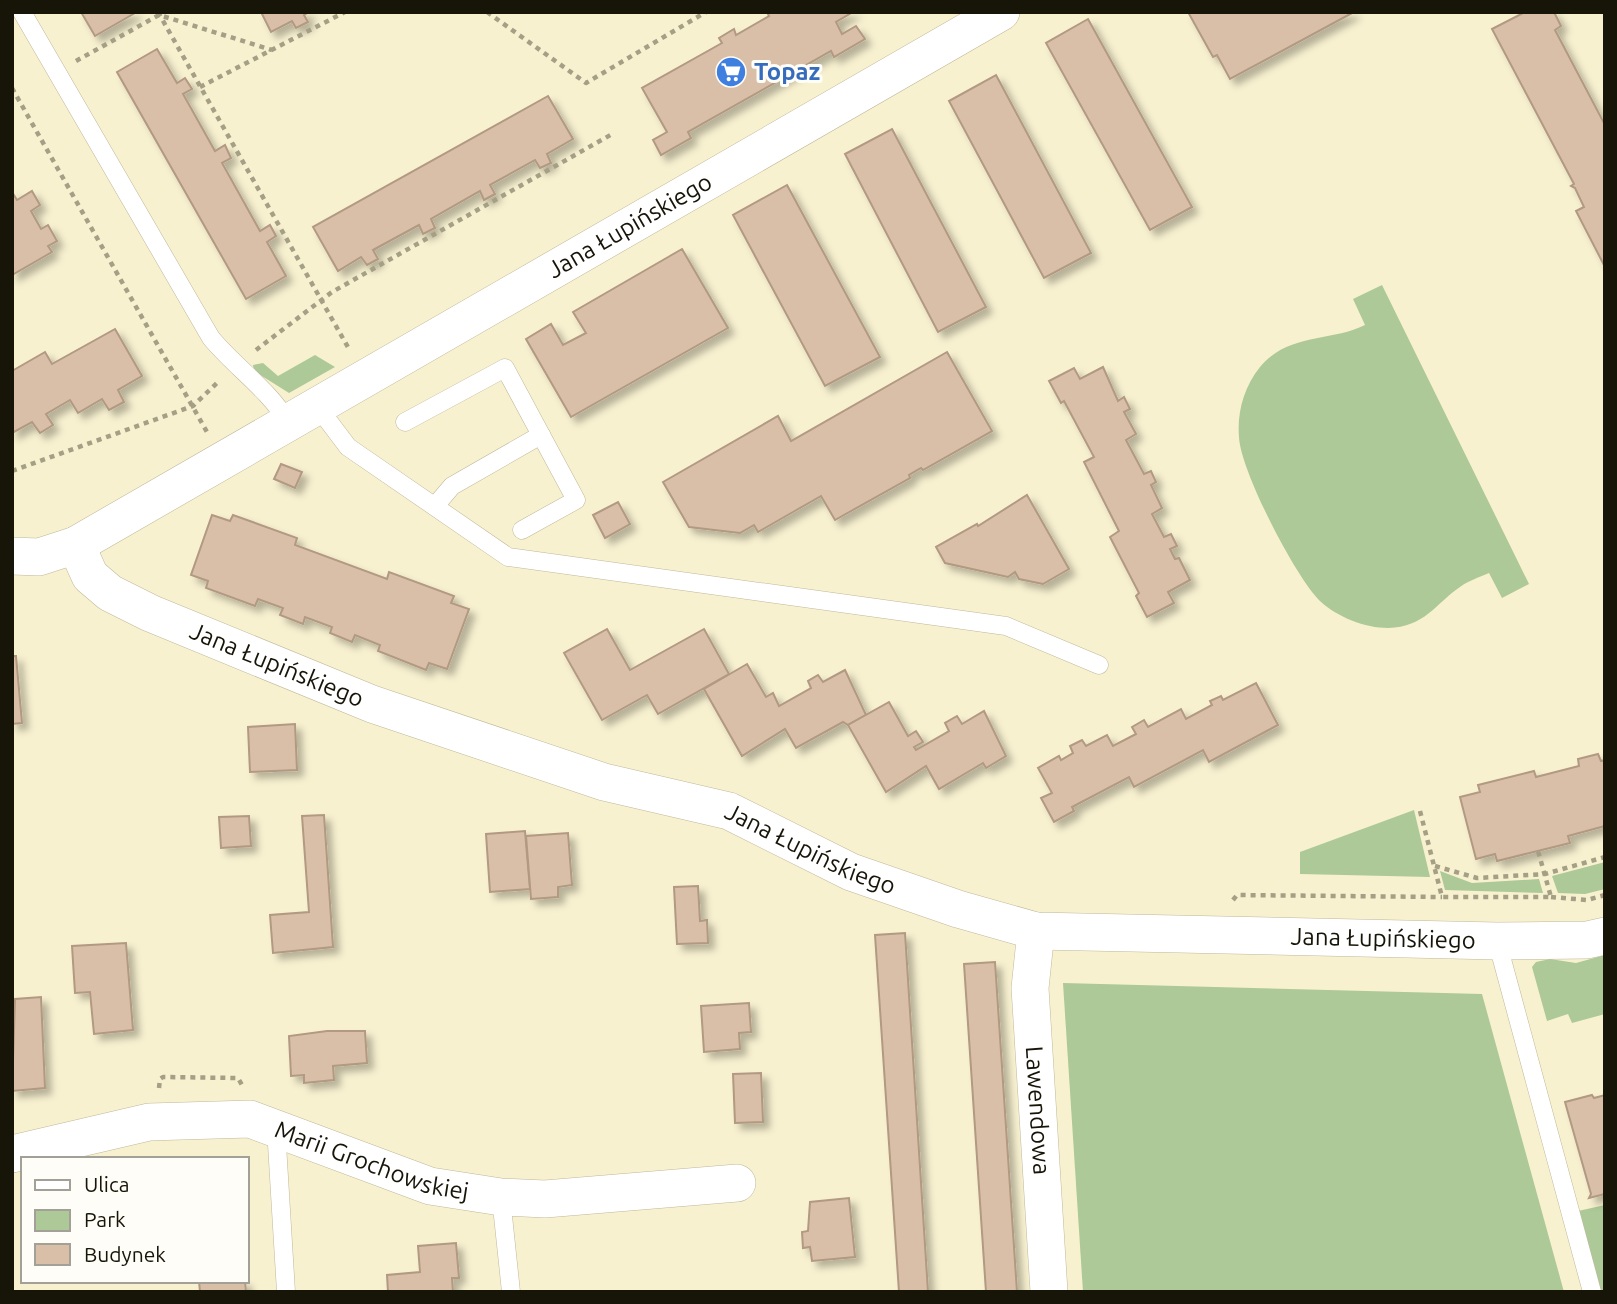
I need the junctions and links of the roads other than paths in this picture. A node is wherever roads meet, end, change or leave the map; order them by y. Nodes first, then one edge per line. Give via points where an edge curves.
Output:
1 (22, 12) edge
2 (1001, 12) edge
3 (302, 414) junction
4 (405, 422) dead end
5 (541, 435) junction
6 (435, 506) junction
7 (522, 530) dead end
8 (76, 545) junction
9 (12, 556) edge
10 (1099, 665) dead end
11 (1036, 931) junction
12 (1605, 936) edge
13 (1497, 941) junction
14 (276, 1127) junction
15 (12, 1154) edge
16 (737, 1183) dead end
17 (501, 1197) junction
18 (286, 1292) edge
19 (511, 1292) edge
20 (1049, 1292) edge
21 (1592, 1292) edge

1 - 3 lane via 211,338 271,397
2 - 3 street, Jana Łupińskiego
3 - 6 lane
3 - 8 street, Jana Łupińskiego
4 - 5 lane via 505,368
5 - 6 lane via 452,486
5 - 7 lane via 576,500
6 - 10 lane via 508,556 1006,626
8 - 9 street, Jana Łupińskiego via 39,557
8 - 11 street, Jana Łupińskiego via 90,576 110,593 372,704 604,782 729,811 851,872
11 - 13 street, Jana Łupińskiego
11 - 20 street, Lawendowa via 1030,988
12 - 13 street, Jana Łupińskiego
13 - 21 lane
14 - 15 street, Marii Grochowskiej via 250,1119 158,1121
14 - 17 street, Marii Grochowskiej via 430,1186
14 - 18 lane
16 - 17 street, Marii Grochowskiej via 545,1199
17 - 19 lane

